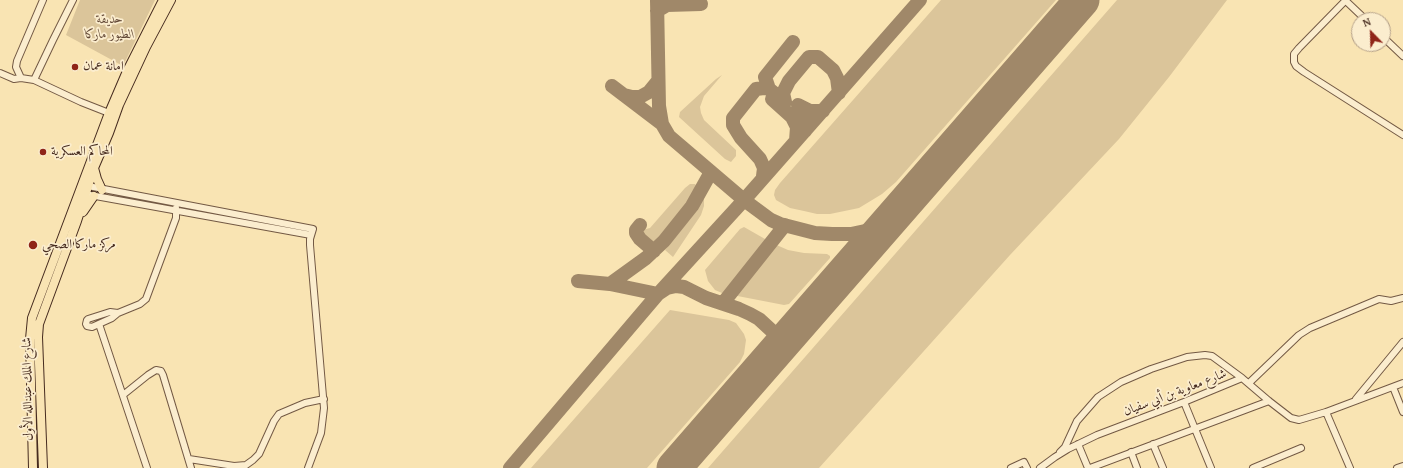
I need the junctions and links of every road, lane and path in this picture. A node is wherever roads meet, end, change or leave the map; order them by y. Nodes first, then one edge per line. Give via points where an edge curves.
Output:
1 (43, 0) edge
2 (73, 0) edge
3 (163, 0) edge
4 (171, 0) edge
5 (1346, 0) edge
6 (1358, 12) edge
7 (1391, 45) edge
8 (1403, 56) edge
9 (0, 73) edge
10 (21, 78) junction
11 (34, 80) junction
12 (109, 113) junction
13 (1403, 135) edge
14 (94, 168) junction
15 (102, 190) junction
16 (86, 191) junction
17 (128, 195) junction
18 (126, 202) junction
19 (181, 204) junction
20 (178, 211) junction
21 (312, 232) junction
22 (1403, 298) edge
23 (118, 313) junction
24 (99, 324) junction
25 (1403, 342) edge
26 (1242, 378) junction
27 (1249, 383) junction
28 (1403, 383) edge
29 (1393, 387) junction
30 (123, 395) junction
31 (324, 399) junction
32 (1356, 400) junction
33 (1269, 401) junction
34 (1184, 402) junction
35 (1326, 412) junction
36 (1403, 412) edge
37 (1195, 428) junction
38 (1078, 444) junction
39 (1153, 444) junction
40 (1301, 448) dead end
41 (1131, 452) junction
42 (1055, 457) junction
43 (189, 459) junction
44 (1403, 466) edge
45 (33, 468) edge
46 (43, 468) edge
47 (147, 468) edge
48 (191, 468) edge
49 (308, 468) edge
50 (1011, 468) edge
51 (1027, 468) edge
52 (1040, 468) edge
53 (1049, 468) edge
54 (1089, 468) edge
55 (1137, 468) edge
56 (1162, 468) edge
57 (1212, 468) edge
58 (1254, 468) edge
59 (1350, 468) edge
60 (1397, 468) edge

1 - 10 street via 16,61
2 - 11 street
3 - 12 main road, شارع الملك عبدالله الأول
4 - 14 main road, شارع الملك عبدالله الأول via 133,73
5 - 6 street
5 - 13 street via 1298,48 1294,54 1294,62 1304,72
7 - 8 street
9 - 10 street via 9,78
10 - 11 street
11 - 12 street
12 - 16 main road, شارع الملك عبدالله الأول
14 - 15 main road
14 - 16 main road, شارع الملك عبدالله الأول
15 - 16 street
15 - 17 street
16 - 18 street
16 - 45 main road, شارع الملك عبدالله الأول via 32,318 30,339
16 - 46 main road, شارع الملك عبدالله الأول via 39,324
17 - 18 street
17 - 19 street
18 - 20 street
19 - 20 street
19 - 21 street
20 - 21 street
20 - 23 street via 146,299
21 - 31 street via 310,245
22 - 27 street via 1391,301 1379,299 1310,328 1299,335
23 - 24 street
23 - 24 street via 110,312 86,322 90,327
24 - 30 street
25 - 32 street
26 - 27 street, شارع معاوية بن أبي سفيان
26 - 34 street, شارع معاوية بن أبي سفيان
26 - 42 street via 1212,356 1205,355 1187,357 1151,369 1121,382 1098,397 1076,421 1065,447
27 - 33 street, شارع معاوية بن أبي سفيان
28 - 29 street, شارع معاوية بن أبي سفيان
29 - 32 street, شارع معاوية بن أبي سفيان
29 - 36 street
30 - 43 street via 148,374 156,370 161,371
30 - 47 street
31 - 43 street via 279,414 259,454 246,465 234,466
31 - 49 street via 321,433
32 - 35 street, شارع معاوية بن أبي سفيان
33 - 35 street, شارع معاوية بن أبي سفيان via 1296,420
33 - 37 street
34 - 37 street
34 - 38 street, شارع معاوية بن أبي سفيان
35 - 59 street
37 - 39 street
37 - 57 street
38 - 42 street, شارع معاوية بن أبي سفيان
38 - 54 street
39 - 41 street
39 - 56 street
40 - 58 street
41 - 54 street
41 - 55 street
42 - 52 street, شارع معاوية بن أبي سفيان
42 - 53 street
43 - 48 street
44 - 60 street
50 - 51 street via 1024,462

